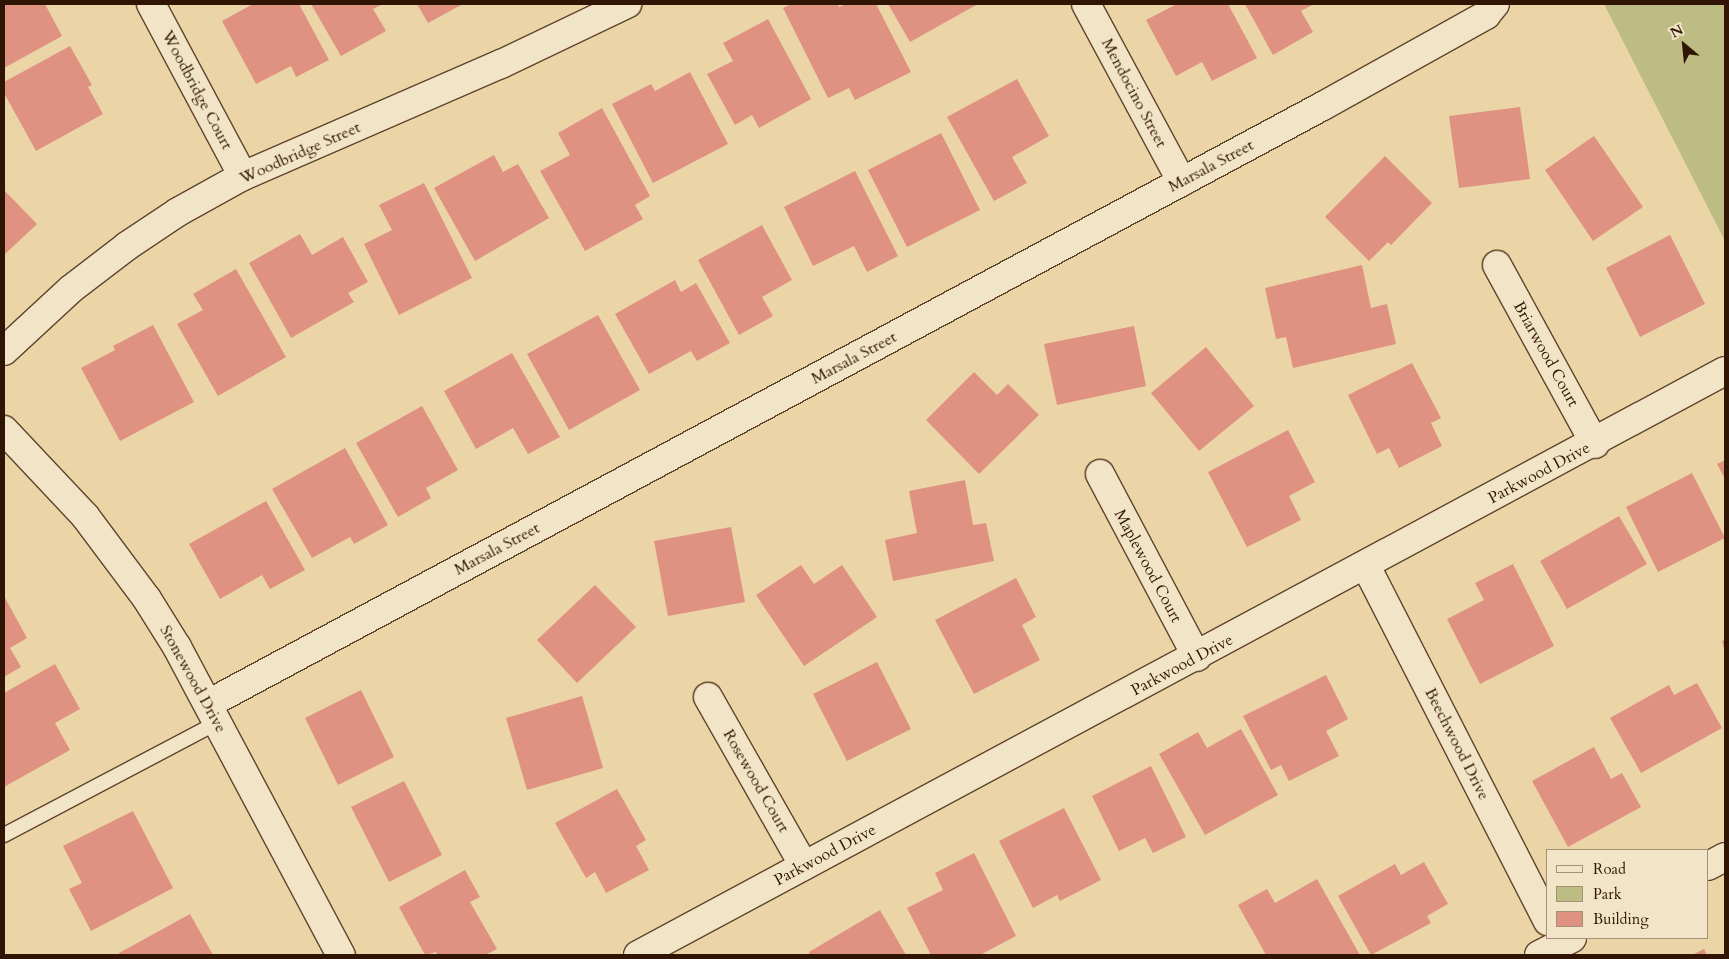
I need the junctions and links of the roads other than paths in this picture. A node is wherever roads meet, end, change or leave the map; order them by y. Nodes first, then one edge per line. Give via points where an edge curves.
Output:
1 (151, 4) edge
2 (1086, 4) edge
3 (1495, 4) edge
4 (621, 5) edge
5 (243, 176) junction
6 (1182, 182) junction
7 (1497, 265) dead end
8 (4, 351) edge
9 (1725, 371) edge
10 (4, 430) edge
11 (1595, 444) junction
12 (1100, 474) dead end
13 (1366, 566) junction
14 (1197, 657) junction
15 (708, 697) dead end
16 (213, 713) junction
17 (4, 835) edge
18 (1725, 857) edge
19 (1709, 865) edge
20 (804, 866) junction
21 (1546, 920) edge
22 (341, 955) edge
23 (638, 955) edge

1 - 5 street, Woodbridge Court
2 - 6 street, Mendocino Street
3 - 6 street, Marsala Street via 1486,15
4 - 5 street, Woodbridge Street via 501,64
5 - 8 street, Woodbridge Street via 178,212 127,246 71,289
6 - 16 street, Marsala Street
7 - 11 street, Briarwood Court
9 - 11 street, Parkwood Drive
10 - 16 street, Stonewood Drive via 84,516 147,599
11 - 13 street, Parkwood Drive
12 - 14 street, Maplewood Court
13 - 14 street, Parkwood Drive
13 - 21 street, Beechwood Drive
14 - 20 street, Parkwood Drive
15 - 20 street, Rosewood Court
16 - 17 lane
16 - 22 street, Stonewood Drive
18 - 19 street
20 - 23 street, Parkwood Drive

